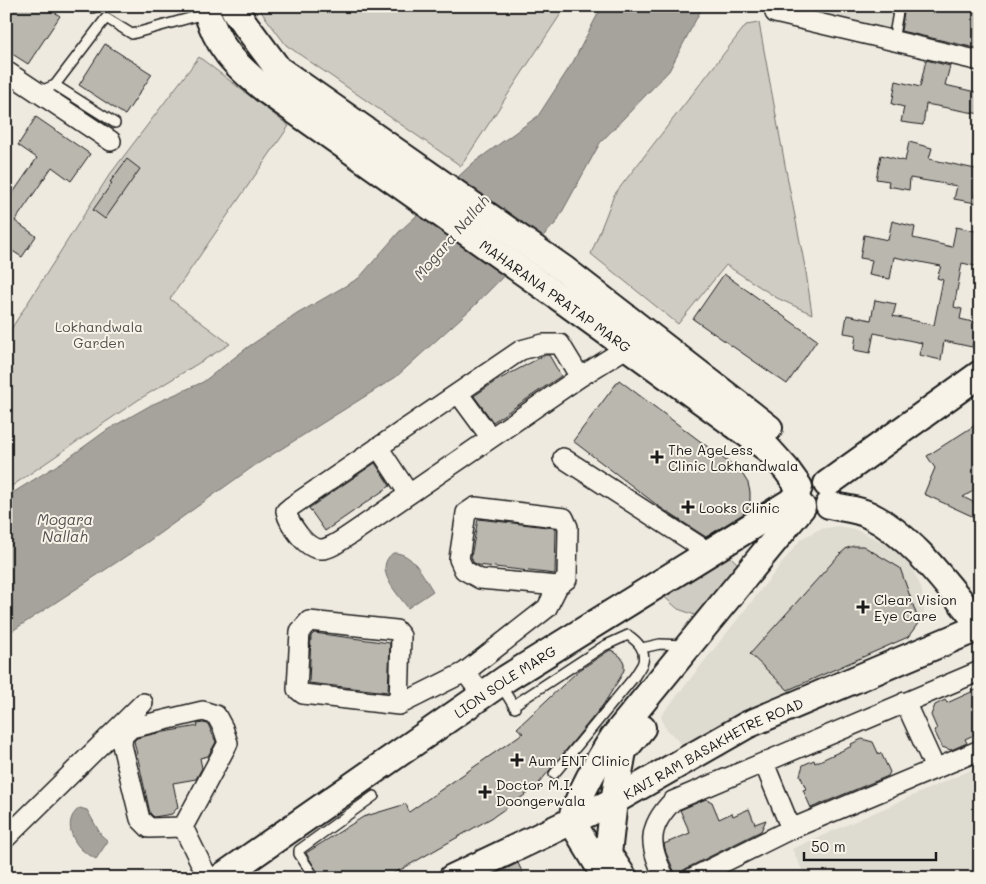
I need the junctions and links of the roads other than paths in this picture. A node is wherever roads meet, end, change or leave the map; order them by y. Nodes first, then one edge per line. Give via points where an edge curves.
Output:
1 (92, 6) edge
2 (100, 6) edge
3 (233, 6) edge
4 (899, 6) edge
5 (206, 10) edge
6 (775, 13) dead end
7 (893, 41) junction
8 (980, 61) edge
9 (6, 71) edge
10 (55, 85) junction
11 (38, 92) junction
12 (113, 132) joint
13 (628, 348) junction
14 (980, 374) edge
15 (580, 378) junction
16 (458, 392) junction
17 (491, 438) junction
18 (378, 447) junction
19 (563, 458) dead end
20 (409, 494) junction
21 (810, 496) junction
22 (710, 552) junction
23 (558, 586) junction
24 (980, 626) edge
25 (688, 645) junction
26 (642, 648) junction
27 (980, 671) edge
28 (465, 672) junction
29 (503, 698) junction
30 (905, 702) junction
31 (143, 703) dead end
32 (399, 706) junction
33 (980, 750) edge
34 (764, 763) junction
35 (935, 768) junction
36 (554, 774) dead end
37 (370, 792) junction
38 (614, 801) junction
39 (571, 820) junction
40 (183, 827) junction
41 (791, 829) junction
42 (6, 838) edge
43 (208, 878) edge
44 (220, 878) edge
45 (315, 878) edge
46 (452, 878) edge
47 (606, 878) edge
48 (624, 878) edge
49 (665, 878) edge
50 (692, 878) edge

1 - 2 lane
3 - 21 main road, MAHARANA PRATAP MARG via 278,69 565,270 778,435 804,466
4 - 7 lane
5 - 10 lane via 132,34 106,18
5 - 13 main road, MAHARANA PRATAP MARG via 219,42 238,67 267,91
6 - 7 street
7 - 8 street
9 - 11 street
10 - 11 lane
10 - 12 lane
11 - 12 street
13 - 15 street
13 - 21 main road, MAHARANA PRATAP MARG via 768,448
14 - 21 main road
15 - 16 street via 560,344 543,344 521,350
15 - 17 street
16 - 17 street
16 - 18 street
17 - 20 street
18 - 20 street
18 - 20 street via 292,506 286,511 287,520 308,546 318,549 331,547
19 - 22 street
21 - 22 main road, LION SOLE MARG
21 - 24 main road via 868,514 899,534
21 - 25 main road
21 - 38 main road via 794,533 623,751
22 - 29 main road, LION SOLE MARG
23 - 23 street via 567,579 568,526 564,518 475,506 466,513 459,559 464,570 480,578
23 - 28 street via 547,608
24 - 38 main road, KAVI RAM BASAKHETRE ROAD via 747,725
25 - 26 lane via 660,644
25 - 39 main road via 613,738 578,798
26 - 29 lane via 628,635
26 - 36 lane via 644,662 635,676
27 - 30 street
28 - 29 street
28 - 32 street
29 - 37 main road, LION SOLE MARG
30 - 34 street
30 - 35 street
31 - 42 street
32 - 32 street via 303,694 296,689 300,631 309,621 396,630 401,636
33 - 35 street
34 - 41 street
34 - 49 street via 672,801 667,806 656,826 652,845
35 - 41 street
37 - 44 main road, LION SOLE MARG
37 - 45 lane via 299,850
38 - 39 main road, KAVI RAM BASAKHETRE ROAD
38 - 48 main road via 608,854
39 - 46 main road, KAVI RAM BASAKHETRE ROAD
39 - 47 main road
40 - 40 street via 149,828 140,820 122,745 123,736 130,728 203,711 216,715 228,742
40 - 43 street
41 - 50 street

